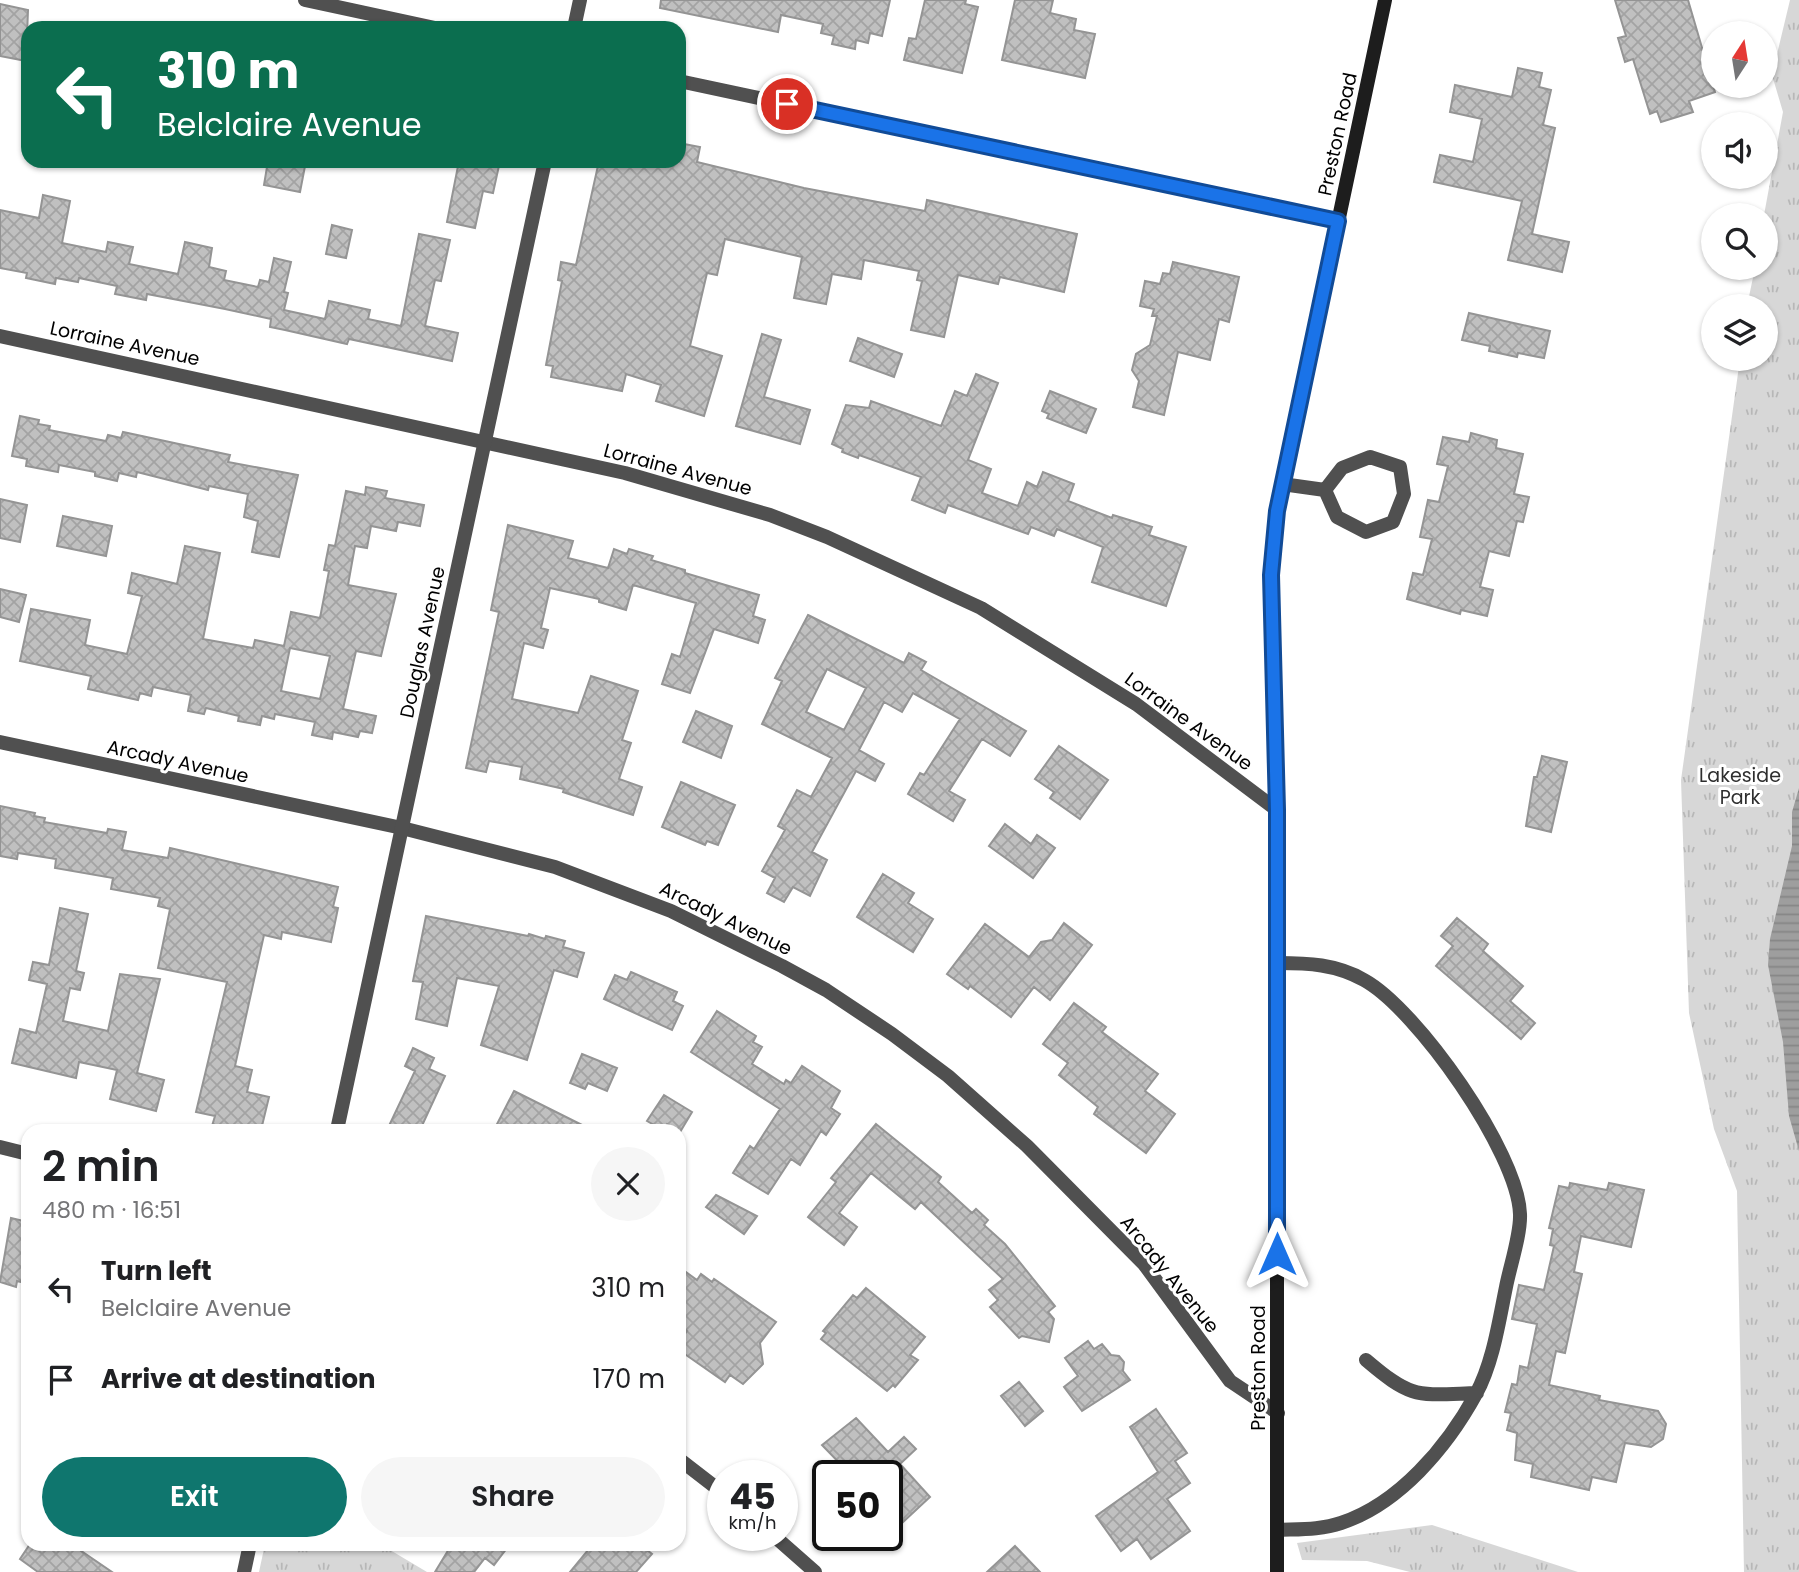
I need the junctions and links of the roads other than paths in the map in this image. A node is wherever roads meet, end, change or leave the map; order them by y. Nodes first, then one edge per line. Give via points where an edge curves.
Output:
1 (305, 0) edge
2 (580, 0) edge
3 (1385, 0) edge
4 (402, 21) edge
5 (576, 21) edge
6 (686, 82) edge
7 (544, 168) edge
8 (1338, 221) junction
9 (0, 336) edge
10 (485, 441) junction
11 (1282, 484) junction
12 (1325, 490) junction
13 (0, 742) edge
14 (1277, 810) junction
15 (402, 828) junction
16 (1277, 963) junction
17 (338, 1124) edge
18 (0, 1147) edge
19 (21, 1152) edge
20 (1366, 1360) dead end
21 (1477, 1393) junction
22 (1278, 1413) junction
23 (686, 1464) edge
24 (707, 1481) edge
25 (1277, 1530) junction
26 (248, 1551) edge
27 (791, 1551) edge
28 (244, 1572) edge
29 (815, 1572) edge
30 (1277, 1572) edge

1 - 4 street
2 - 5 street
3 - 8 main road, Preston Road
6 - 8 street
7 - 10 street, Douglas Avenue
8 - 11 main road, Preston Road
9 - 10 street, Lorraine Avenue
10 - 14 street, Lorraine Avenue via 706,495 827,537 907,573 981,608 1063,656 1136,704
10 - 15 street, Douglas Avenue
11 - 12 street
11 - 14 main road, Preston Road via 1271,575
12 - 12 street via 1342,468 1370,457 1399,467 1404,494 1393,522 1366,532 1336,517
13 - 15 street, Arcady Avenue
14 - 16 main road, Preston Road
15 - 17 street, Douglas Avenue
15 - 22 street, Arcady Avenue via 609,885 726,936 859,1012 948,1076 1027,1146 1144,1265 1230,1381
16 - 21 street via 1322,963 1365,980 1410,1020 1494,1137 1520,1214 1499,1324
16 - 22 main road, Preston Road
18 - 19 street
20 - 21 street via 1398,1387 1421,1395
21 - 25 street via 1442,1444 1390,1497 1338,1524
22 - 25 main road, Preston Road
23 - 24 street
25 - 30 main road, Preston Road
26 - 28 street
27 - 29 street

